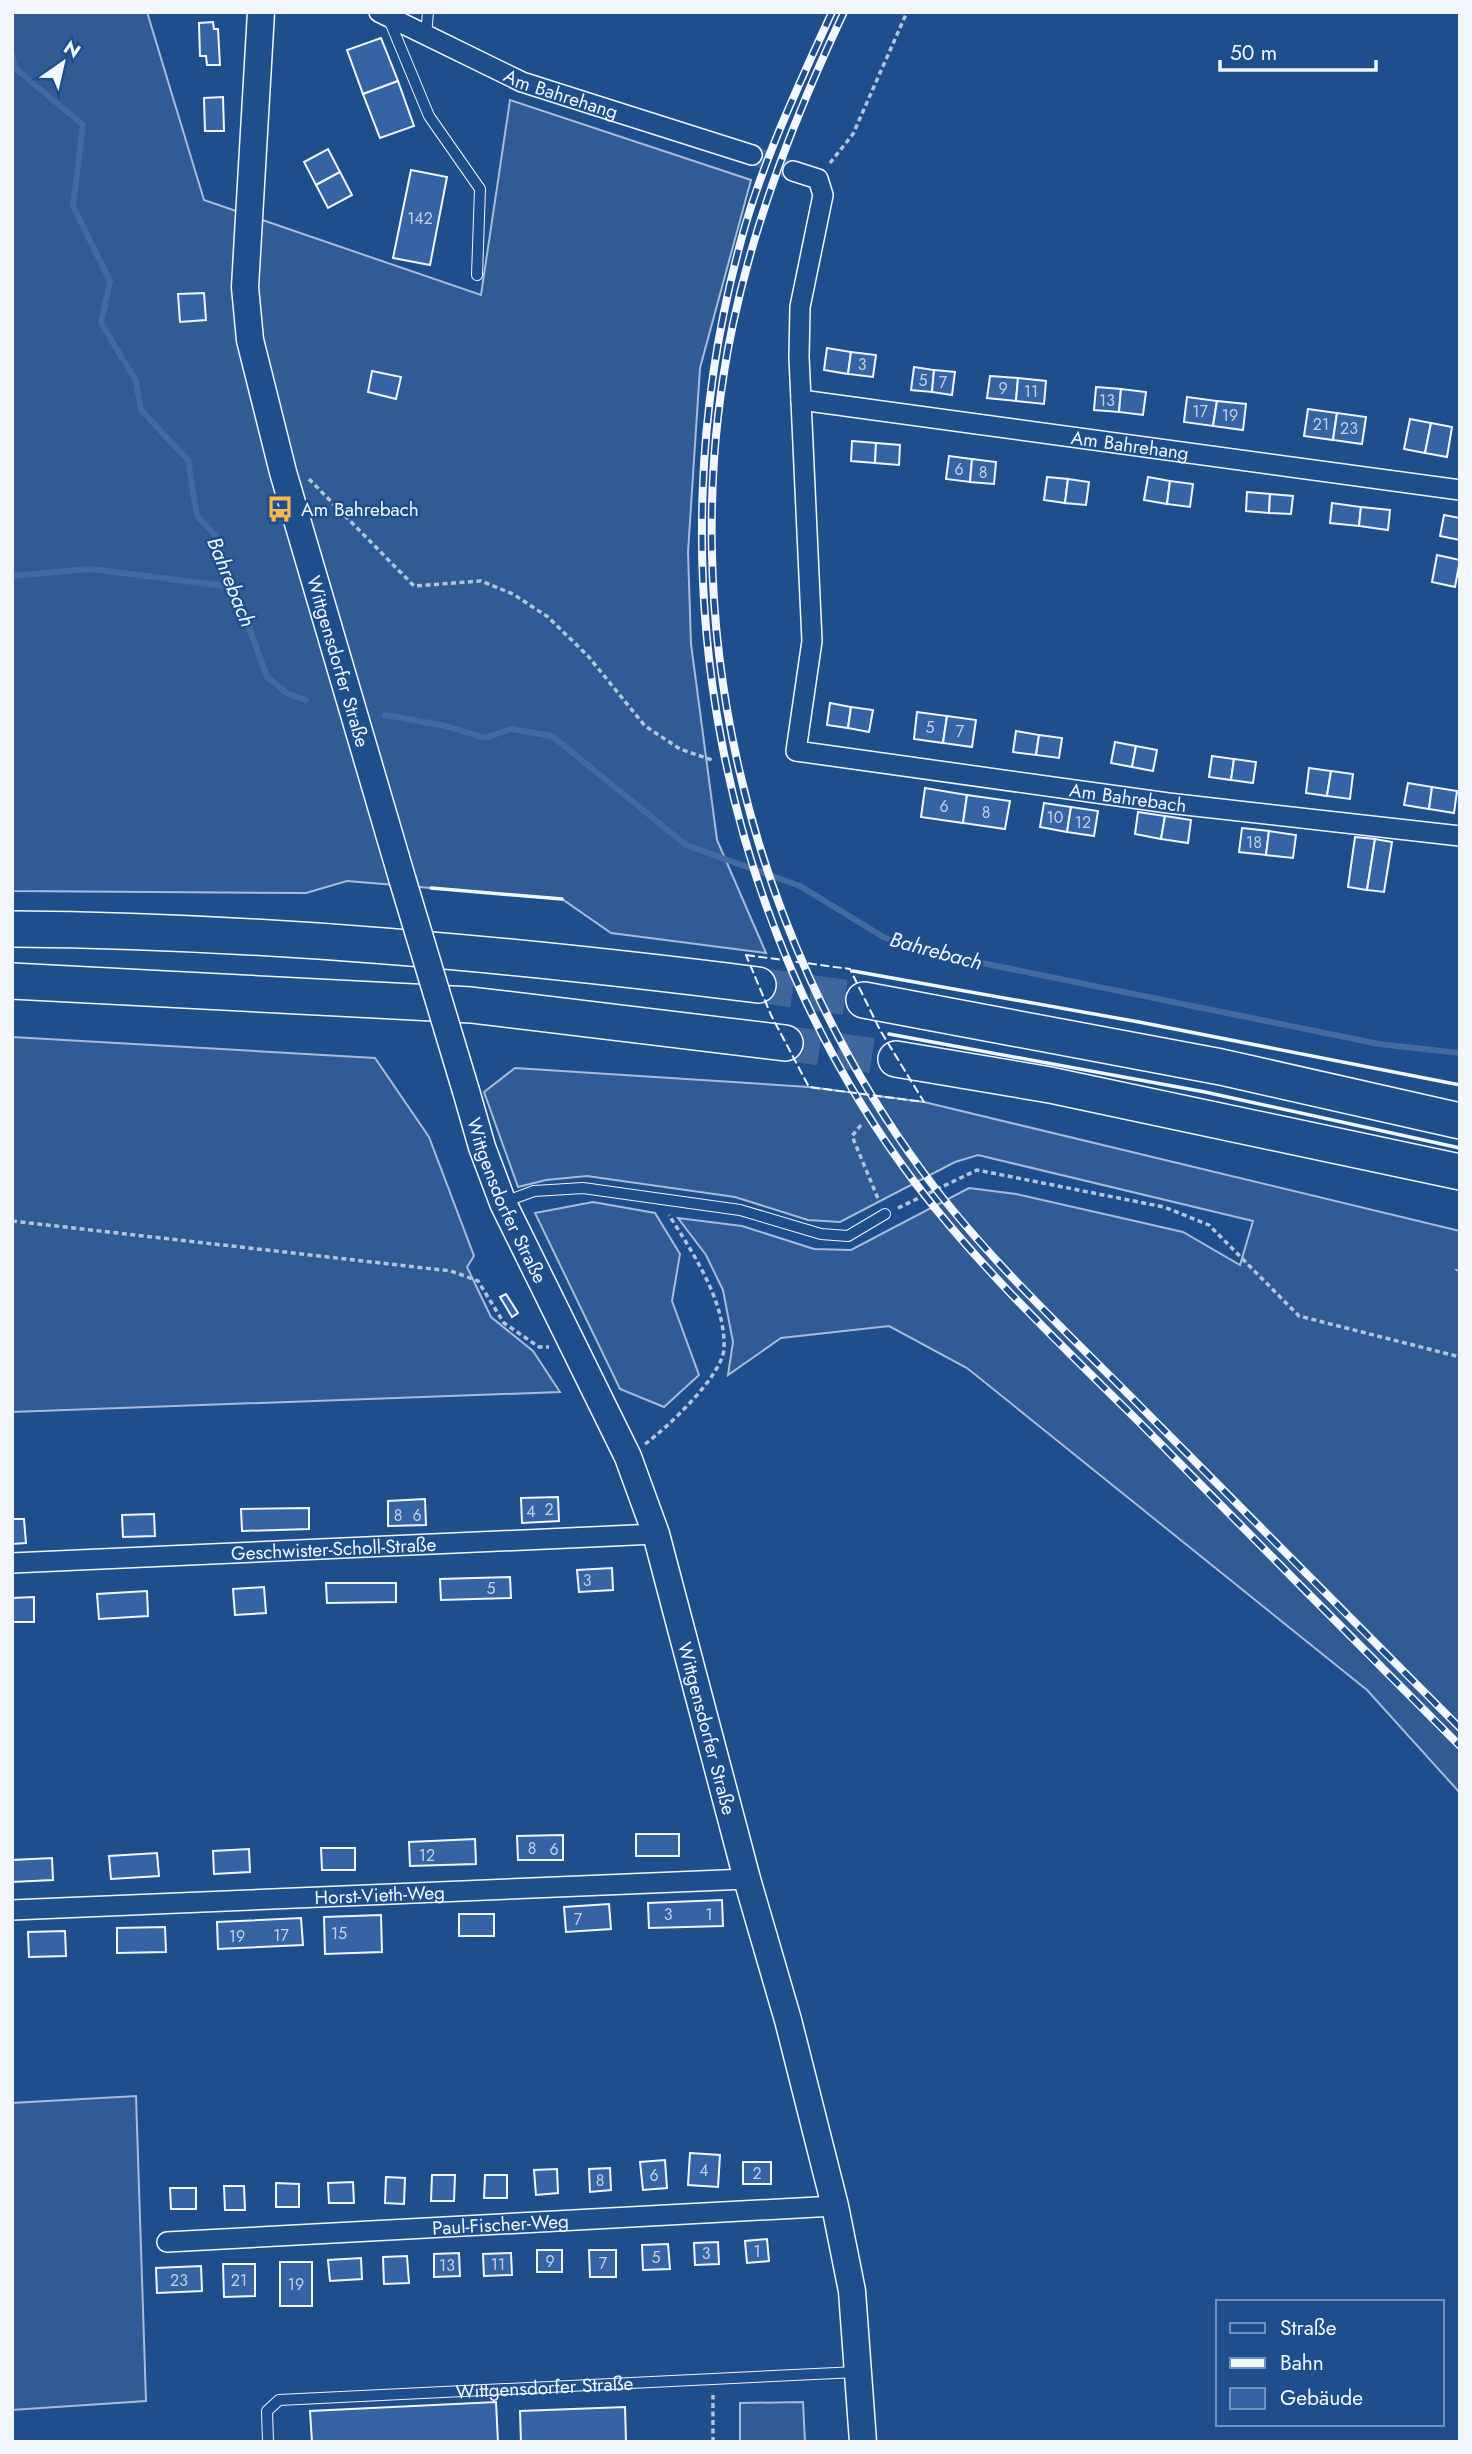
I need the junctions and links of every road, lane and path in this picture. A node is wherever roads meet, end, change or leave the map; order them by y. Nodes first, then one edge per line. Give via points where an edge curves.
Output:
1 (261, 12) edge
2 (428, 12) edge
3 (907, 12) edge
4 (383, 15) edge
5 (426, 37) junction
6 (752, 155) tunnel mouth
7 (793, 171) tunnel mouth
8 (818, 179) junction
9 (477, 275) dead end
10 (801, 400) junction
11 (283, 472) junction
12 (1460, 490) edge
13 (712, 760) dead end
14 (1460, 836) edge
15 (12, 929) edge
16 (12, 981) edge
17 (758, 985) tunnel mouth
18 (864, 1000) tunnel mouth
19 (785, 1043) tunnel mouth
20 (896, 1059) tunnel mouth
21 (1460, 1121) edge
22 (861, 1125) dead end
23 (1460, 1172) edge
24 (659, 1199) junction
25 (503, 1203) junction
26 (885, 1214) junction
27 (12, 1221) edge
28 (574, 1347) junction
29 (1460, 1357) edge
30 (628, 1457) junction
31 (656, 1534) junction
32 (12, 1563) edge
33 (747, 1879) junction
34 (12, 1910) edge
35 (835, 2206) junction
36 (167, 2242) dead end
37 (857, 2372) junction
38 (714, 2379) junction
39 (268, 2442) edge
40 (713, 2442) edge
41 (863, 2442) edge

1 - 11 street, Wittgensdorfer Straße via 246,313
2 - 5 lane
3 - 8 path via 853,134
4 - 5 street, Am Bahrehang
4 - 9 lane via 429,116 480,189
5 - 6 street, Am Bahrehang via 522,82
7 - 8 street
8 - 10 street via 823,195 800,307
10 - 12 street, Am Bahrehang
10 - 14 street, Am Bahrebach via 812,641 796,751 1168,803
11 - 13 path via 295,468 316,484 414,586 481,581 513,594 548,617 588,656 645,726 680,750
11 - 25 street, Wittgensdorfer Straße, bridge via 482,1147
15 - 17 highway via 360,944 560,961
16 - 19 highway via 471,1005
18 - 21 highway via 1221,1067
20 - 23 highway via 1101,1095
22 - 26 path via 852,1136
24 - 25 lane via 583,1188 534,1191
24 - 26 lane via 740,1210 821,1234 848,1236
24 - 30 path via 699,1262 716,1305 724,1350 713,1377
25 - 28 street, Wittgensdorfer Straße
26 - 29 path via 977,1170 1164,1207 1209,1224 1299,1316
27 - 28 path via 451,1271 478,1281 504,1323 539,1347
28 - 30 street, Wittgensdorfer Straße
30 - 31 street, Wittgensdorfer Straße
31 - 32 street, Geschwister-Scholl-Straße
31 - 33 street, Wittgensdorfer Straße
33 - 34 street, Horst-Vieth-Weg
33 - 35 street, Wittgensdorfer Straße
35 - 36 street, Paul-Fischer-Weg
35 - 37 street, Wittgensdorfer Straße via 852,2291
37 - 38 lane, Wittgensdorfer Straße
37 - 41 street, Wittgensdorfer Straße
38 - 39 lane, Wittgensdorfer Straße via 279,2400 267,2411
38 - 40 path

